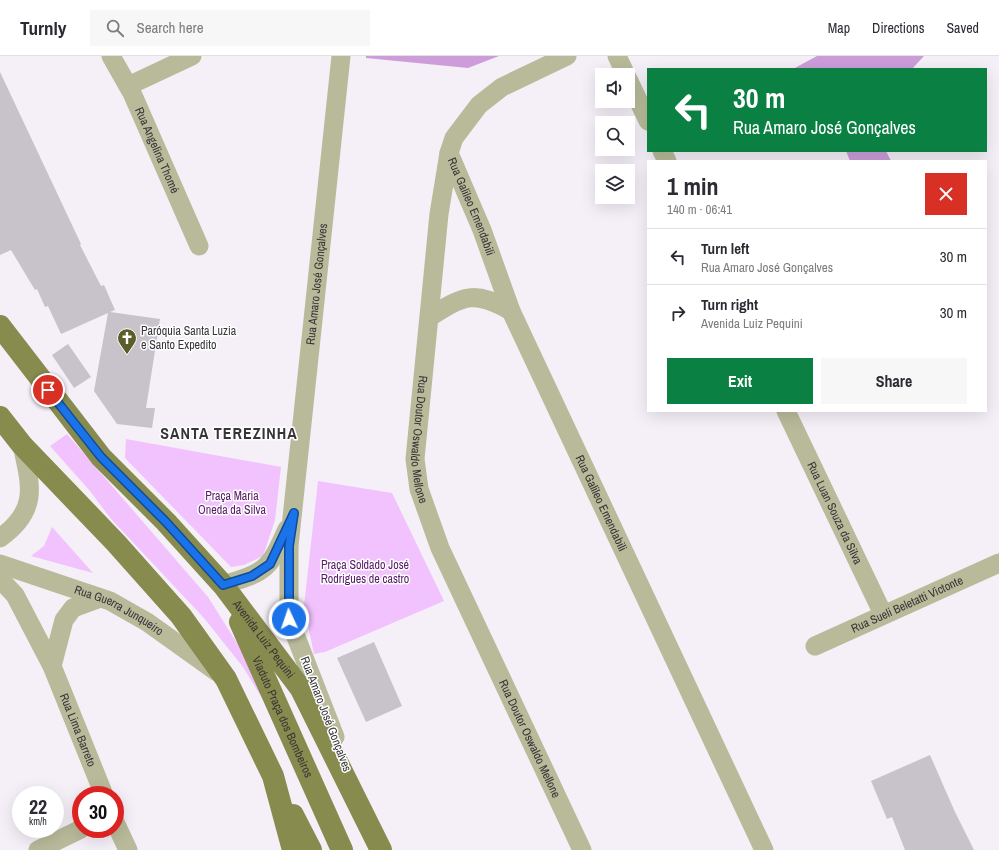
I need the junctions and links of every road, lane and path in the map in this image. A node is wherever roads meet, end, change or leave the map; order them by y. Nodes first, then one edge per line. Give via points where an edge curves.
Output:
1 (111, 56) edge
2 (192, 56) edge
3 (341, 56) edge
4 (567, 56) edge
5 (617, 56) edge
6 (623, 68) edge
7 (128, 86) junction
8 (635, 93) edge
9 (647, 119) edge
10 (449, 152) junction
11 (199, 246) dead end
12 (511, 311) junction
13 (430, 317) junction
14 (0, 326) edge
15 (786, 412) edge
16 (0, 417) edge
17 (22, 445) junction
18 (294, 513) junction
19 (0, 538) edge
20 (0, 564) edge
21 (999, 564) edge
22 (0, 579) edge
23 (223, 585) junction
24 (100, 598) junction
25 (883, 614) junction
26 (815, 646) dead end
27 (52, 666) junction
28 (226, 679) junction
29 (273, 776) junction
30 (100, 786) edge
31 (366, 820) junction
32 (72, 833) edge
33 (122, 838) edge
34 (38, 850) edge
35 (128, 850) edge
36 (293, 850) edge
37 (311, 850) edge
38 (342, 850) edge
39 (381, 850) edge
40 (582, 850) edge
41 (764, 850) edge

1 - 7 street, Rua Angelina Thomé
2 - 7 street
3 - 18 street, Rua Amaro José Gonçalves
4 - 10 street, Rua Doutor Oswaldo Mellone via 502,87 479,105 460,129
5 - 6 street
7 - 11 street, Rua Angelina Thomé
8 - 9 street
10 - 12 street, Rua Galileo Emendabili via 482,230
10 - 13 street, Rua Doutor Oswaldo Mellone via 439,214
12 - 13 street via 492,300 468,298 453,302
12 - 41 street, Rua Galileo Emendabili
13 - 40 street, Rua Doutor Oswaldo Mellone via 415,459 419,489 440,548
14 - 23 main road, Avenida Luiz Pequini via 101,457 166,522
15 - 25 street, Rua Luan Souza da Silva
16 - 17 main road
17 - 19 street via 30,482 29,498 14,528
17 - 28 main road via 116,543 171,605
18 - 23 street, Rua Amaro José Gonçalves via 270,564 252,576
18 - 31 street, Rua Amaro José Gonçalves via 289,546 289,619
20 - 24 street, Rua Guerra Junqueiro
21 - 25 street, Rua Sueli Beletatti Victonte
22 - 27 street, Rua Lima Barreto via 15,594
23 - 31 main road, Avenida Luiz Pequini via 300,689
23 - 38 main road, Viaduto Praça dos Bombeiros
24 - 27 street via 73,608 64,620
24 - 28 street, Rua Guerra Junqueiro via 147,622
25 - 26 street, Rua Sueli Beletatti Victonte
27 - 30 street, Rua Lima Barreto
28 - 29 main road
29 - 36 main road
29 - 37 main road
31 - 39 main road, Avenida Luiz Pequini
32 - 34 street
33 - 35 street

